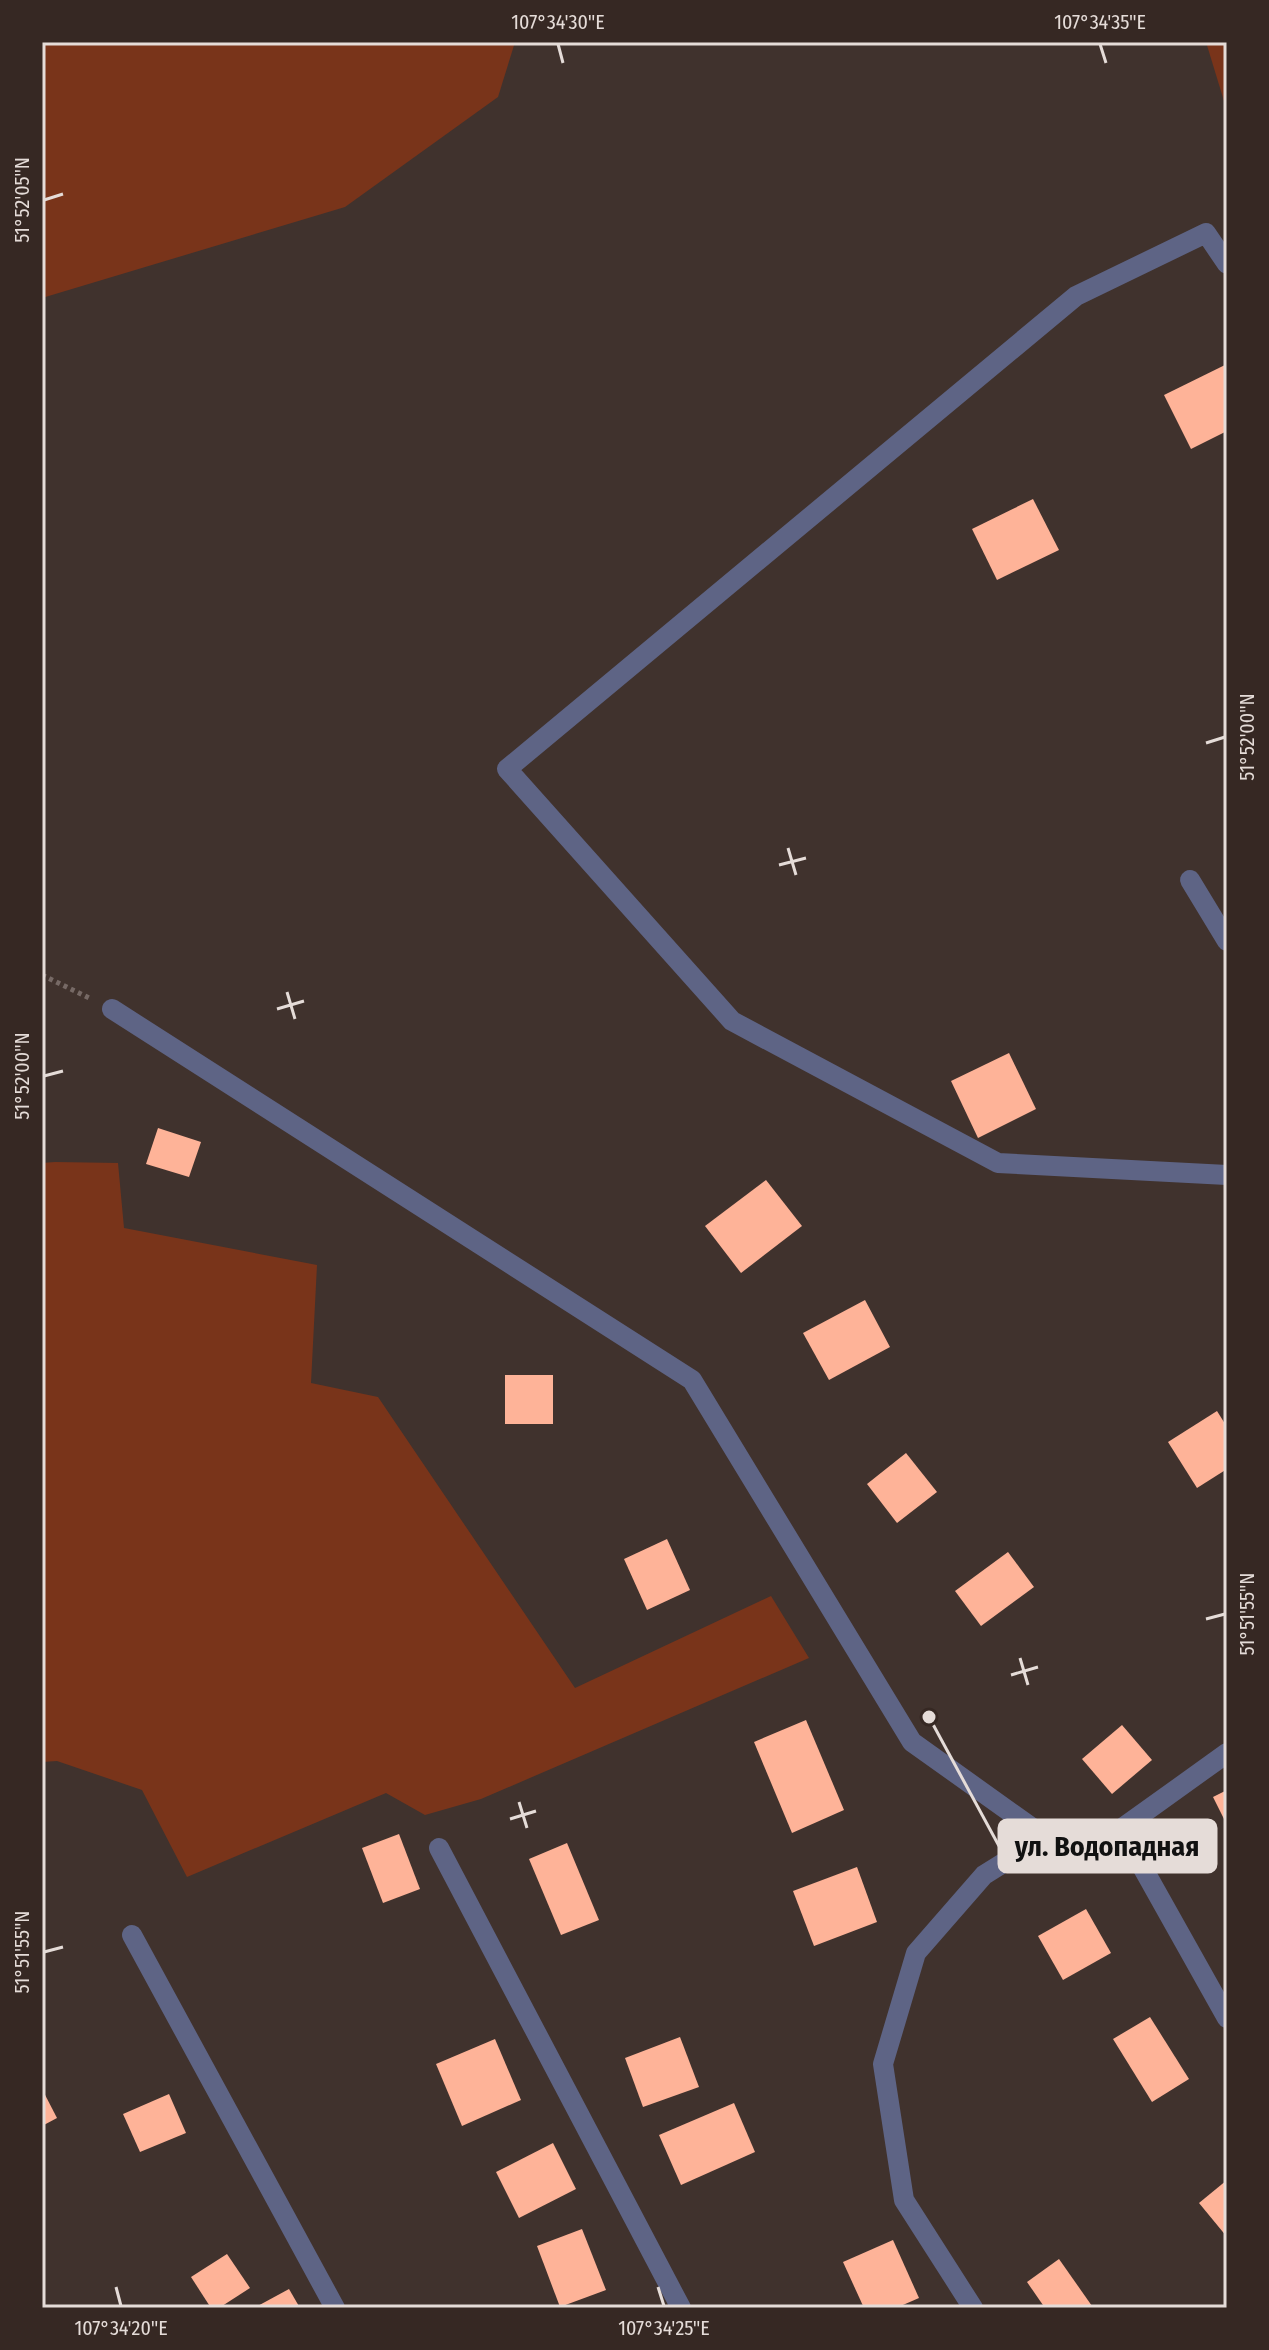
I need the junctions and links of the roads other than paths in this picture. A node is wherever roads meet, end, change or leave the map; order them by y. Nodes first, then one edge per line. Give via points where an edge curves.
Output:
1 (1227, 264) edge
2 (1190, 880) dead end
3 (1227, 941) edge
4 (112, 1009) road end
5 (1227, 1175) edge
6 (1227, 1753) edge
7 (1121, 1829) junction
8 (1045, 1837) junction
9 (439, 1848) dead end
10 (132, 1935) dead end
11 (1227, 2018) edge
12 (335, 2308) edge
13 (681, 2308) edge
14 (973, 2308) edge

1 - 5 street via 1206,233 1076,296 507,769 732,1021 998,1163
2 - 3 street
4 - 8 street via 692,1380 912,1742
6 - 7 street
7 - 8 street
7 - 11 street
8 - 14 street via 984,1875 916,1953 883,2064 904,2200
9 - 13 street
10 - 12 street

